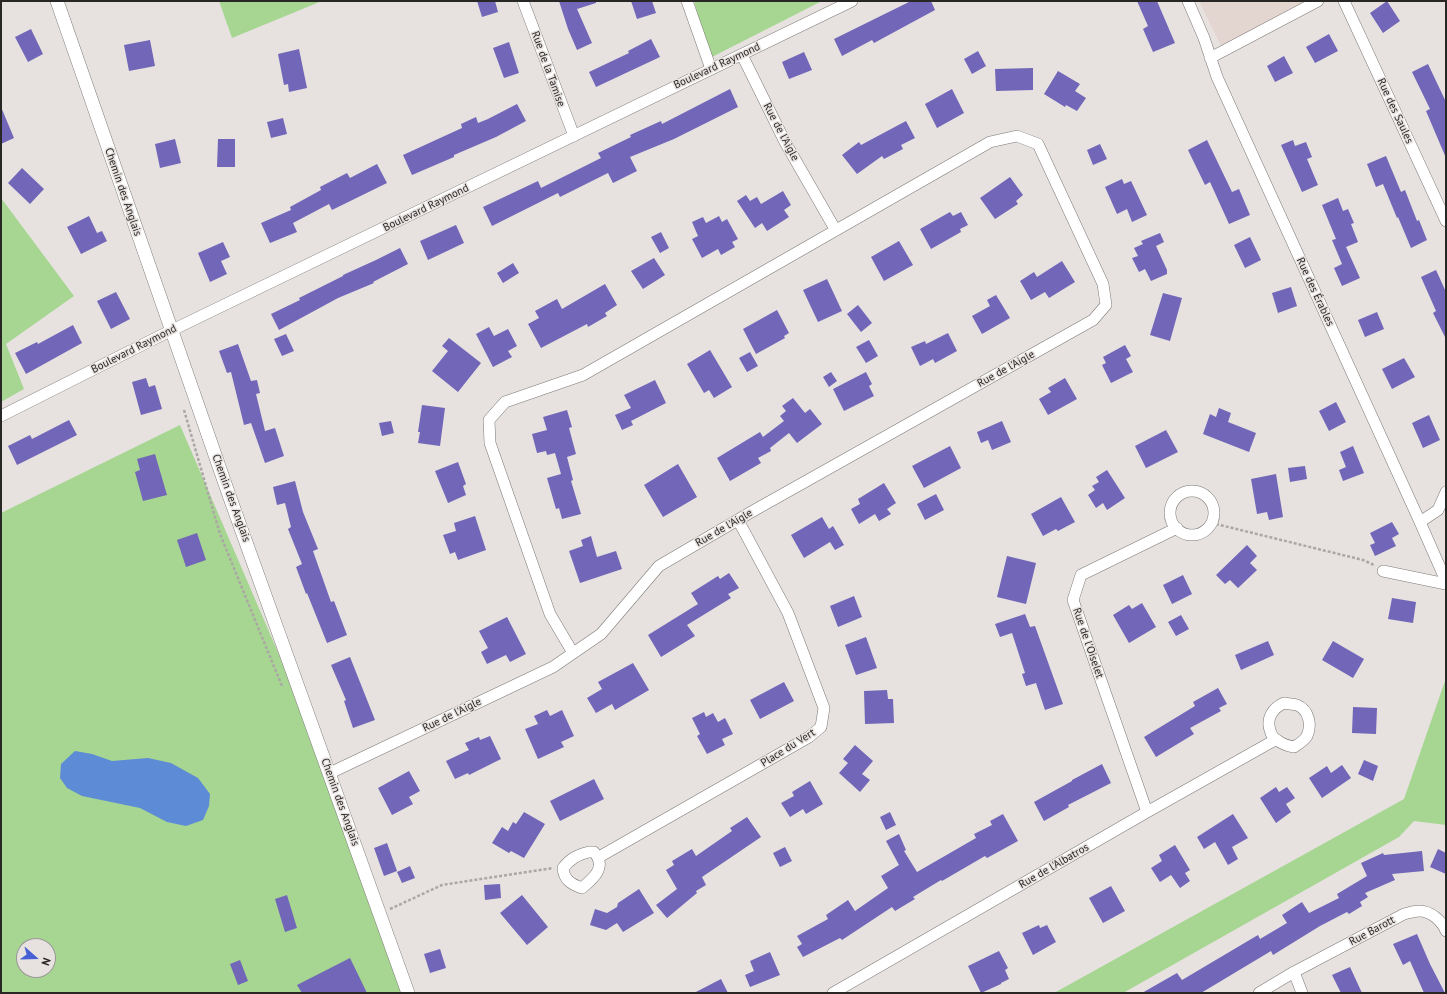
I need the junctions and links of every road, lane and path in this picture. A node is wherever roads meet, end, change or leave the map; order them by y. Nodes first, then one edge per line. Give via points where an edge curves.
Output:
1 (57, 1) edge
2 (523, 1) edge
3 (687, 1) edge
4 (850, 1) edge
5 (1188, 1) edge
6 (1318, 1) edge
7 (1344, 1) edge
8 (742, 55) junction
9 (1210, 58) junction
10 (711, 69) junction
11 (574, 136) junction
12 (1446, 221) edge
13 (835, 229) junction
14 (172, 330) junction
15 (1, 416) edge
16 (1446, 492) edge
17 (738, 520) junction
18 (1213, 520) junction
19 (1420, 522) junction
20 (1176, 528) junction
21 (1383, 571) joint
22 (1446, 582) edge
23 (573, 653) junction
24 (1275, 740) dead end
25 (330, 773) junction
26 (1147, 812) junction
27 (599, 857) dead end
28 (555, 868) dead end
29 (388, 910) dead end
30 (1446, 931) edge
31 (1294, 972) junction
32 (408, 993) edge
33 (833, 993) edge
34 (1259, 993) edge
35 (1302, 993) edge

1 - 14 street, Chemin des Anglais
2 - 11 street, Rue de la Tamise
3 - 10 street
4 - 8 street, Boulevard Raymond
5 - 9 street, Rue des Érables
6 - 9 street
7 - 12 street, Rue des Saules
8 - 10 street, Boulevard Raymond
8 - 13 street, Rue de l'Aigle via 786,142
9 - 19 street, Rue des Érables
10 - 11 street, Boulevard Raymond
11 - 14 street, Boulevard Raymond
13 - 17 street, Rue de l'Aigle via 990,142 1017,136 1038,144 1103,284 1106,305 1093,320
13 - 23 street, Rue de l'Aigle via 583,375 505,402 489,420 490,443 550,614
14 - 15 street, Boulevard Raymond
14 - 25 street, Chemin des Anglais
16 - 19 street via 1438,510
17 - 23 street, Rue de l'Aigle via 659,566 601,634
17 - 27 street, Place du Vert via 788,613 824,708 821,727 809,737
18 - 20 street via 1204,531 1197,534 1183,533
18 - 20 street via 1214,512 1209,499 1190,491 1177,497 1170,509 1172,523
18 - 21 path via 1216,524 1363,560
19 - 22 street, Rue des Érables
20 - 26 street, Rue de l'Oiselet via 1081,575 1073,600
21 - 22 street
23 - 25 street, Rue de l'Aigle via 553,666
24 - 26 street, Rue de l'Albatros
25 - 32 street, Chemin des Anglais
26 - 33 street, Rue de l'Albatros
28 - 29 path via 442,885
30 - 31 street, Rue Barott via 1430,913 1419,911 1404,914
31 - 34 street, Rue Barott
31 - 35 street

